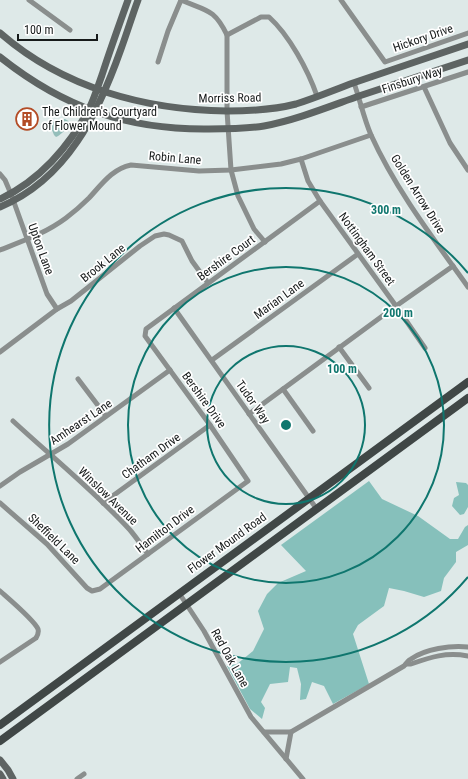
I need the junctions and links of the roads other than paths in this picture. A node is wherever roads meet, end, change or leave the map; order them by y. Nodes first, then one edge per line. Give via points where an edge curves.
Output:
1 (29, 0) edge
2 (128, 0) edge
3 (138, 0) edge
4 (181, 0) edge
5 (341, 0) edge
6 (70, 30) dead end
7 (0, 33) edge
8 (468, 33) edge
9 (226, 36) junction
10 (468, 44) edge
11 (0, 57) edge
12 (468, 60) edge
13 (158, 62) dead end
14 (468, 72) edge
15 (354, 83) junction
16 (424, 87) junction
17 (96, 90) junction
18 (105, 92) junction
19 (317, 96) junction
20 (358, 96) junction
21 (362, 107) junction
22 (92, 111) junction
23 (227, 111) junction
24 (229, 129) junction
25 (371, 135) junction
26 (301, 159) junction
27 (231, 170) junction
28 (468, 170) edge
29 (0, 174) edge
30 (12, 198) junction
31 (0, 199) edge
32 (320, 201) junction
33 (0, 207) edge
34 (27, 239) junction
35 (265, 242) junction
36 (0, 250) edge
37 (358, 254) junction
38 (453, 266) junction
39 (208, 283) junction
40 (468, 287) edge
41 (396, 306) junction
42 (174, 308) junction
43 (57, 309) junction
44 (145, 331) joint
45 (339, 347) junction
46 (425, 348) dead end
47 (0, 352) edge
48 (212, 360) junction
49 (170, 370) junction
50 (78, 379) dead end
51 (468, 382) edge
52 (369, 388) dead end
53 (283, 389) junction
54 (446, 397) junction
55 (468, 398) edge
56 (454, 408) junction
57 (249, 414) junction
58 (106, 416) junction
59 (13, 421) dead end
60 (210, 425) junction
61 (313, 431) dead end
62 (50, 454) junction
63 (248, 481) joint
64 (0, 486) edge
65 (309, 498) junction
66 (0, 503) edge
67 (103, 503) junction
68 (316, 508) junction
69 (148, 554) junction
70 (0, 591) edge
71 (92, 591) joint
72 (179, 593) junction
73 (186, 603) junction
74 (468, 647) edge
75 (468, 656) edge
76 (0, 662) edge
77 (406, 664) junction
78 (0, 725) edge
79 (264, 732) junction
80 (291, 732) junction
81 (0, 740) edge
82 (0, 760) edge
83 (286, 760) junction
84 (0, 774) edge
85 (84, 774) dead end
86 (4, 779) edge
87 (13, 779) edge
88 (77, 779) edge
89 (303, 779) edge

1 - 6 street
2 - 17 main road
3 - 18 main road
4 - 9 street via 213,14 222,24
4 - 13 street
5 - 8 street, Hickory Drive via 385,62
7 - 17 main road, Morriss Road via 32,58
9 - 19 street via 261,16 269,17 302,62
9 - 23 street
10 - 15 main road, Morriss Road
11 - 22 main road via 44,88
12 - 20 main road
14 - 16 street, Finsbury Way
15 - 19 main road, Morriss Road
15 - 20 street, Golden Arrow Drive
16 - 21 street, Finsbury Way
16 - 28 street via 450,143
17 - 18 main road, Morriss Road
17 - 22 main road
18 - 22 main road
18 - 23 main road, Morriss Road via 177,108
19 - 23 main road, Morriss Road via 296,104 273,108
20 - 21 street, Golden Arrow Drive
20 - 24 main road via 290,119
21 - 25 street, Golden Arrow Drive
22 - 24 main road via 144,125 184,130
22 - 30 main road via 73,149 56,168 43,182
23 - 24 street
24 - 27 street
25 - 26 street, Robin Lane
25 - 38 street, Golden Arrow Drive via 408,203
26 - 27 street, Robin Lane
26 - 32 street, Nottingham Street via 308,181
27 - 34 street, Robin Lane via 199,171 123,166 52,228
27 - 35 street via 238,196 254,229
29 - 30 street, Upton Lane
30 - 31 main road
30 - 33 main road
30 - 34 street, Upton Lane
32 - 35 street, Bershire Court
32 - 37 street, Nottingham Street
34 - 36 street, Robin Lane
34 - 43 street, Upton Lane via 47,294
35 - 39 street, Bershire Court
37 - 41 street, Nottingham Street
37 - 48 street, Marian Lane
38 - 40 street, Golden Arrow Drive
38 - 41 street
39 - 42 street, Bershire Court
39 - 43 street, Brook Lane via 182,241 161,234 140,246 71,301
41 - 45 street
41 - 46 street, Nottingham Street
42 - 44 street, Bershire Court
42 - 48 street, Tudor Way
43 - 47 street, Brook Lane
44 - 49 street, Bershire Drive via 145,336
45 - 52 street
45 - 53 street
48 - 57 street, Tudor Way
49 - 58 street, Amhearst Lane
49 - 60 street, Bershire Drive
50 - 58 street
51 - 54 main road, Flower Mound Road
53 - 57 street
53 - 61 street
54 - 56 main road
54 - 65 main road, Flower Mound Road
55 - 56 main road, Flower Mound Road
56 - 68 main road, Flower Mound Road
57 - 65 street, Tudor Way
58 - 62 street, Amhearst Lane
59 - 62 street, Winslow Avenue
60 - 63 street, Bershire Drive
60 - 67 street, Chatham Drive
62 - 64 street, Amhearst Lane
62 - 67 street, Winslow Avenue
63 - 69 street, Hamilton Drive
65 - 68 street, Tudor Way
65 - 72 main road, Flower Mound Road
66 - 71 street, Sheffield Lane via 47,544
67 - 69 street, Winslow Avenue via 131,531
68 - 73 main road, Flower Mound Road
69 - 71 street, Hamilton Drive via 100,589
70 - 76 street via 35,625 39,634
72 - 73 street, Red Oak Lane
72 - 78 main road, Flower Mound Road
73 - 79 street, Red Oak Lane via 251,717
73 - 81 main road, Flower Mound Road
74 - 77 street via 433,650 411,659
75 - 77 street via 438,655
77 - 80 street
79 - 80 street
79 - 83 street, Red Oak Lane
80 - 83 street
82 - 87 main road
83 - 89 street, Red Oak Lane
84 - 86 main road
85 - 88 street

